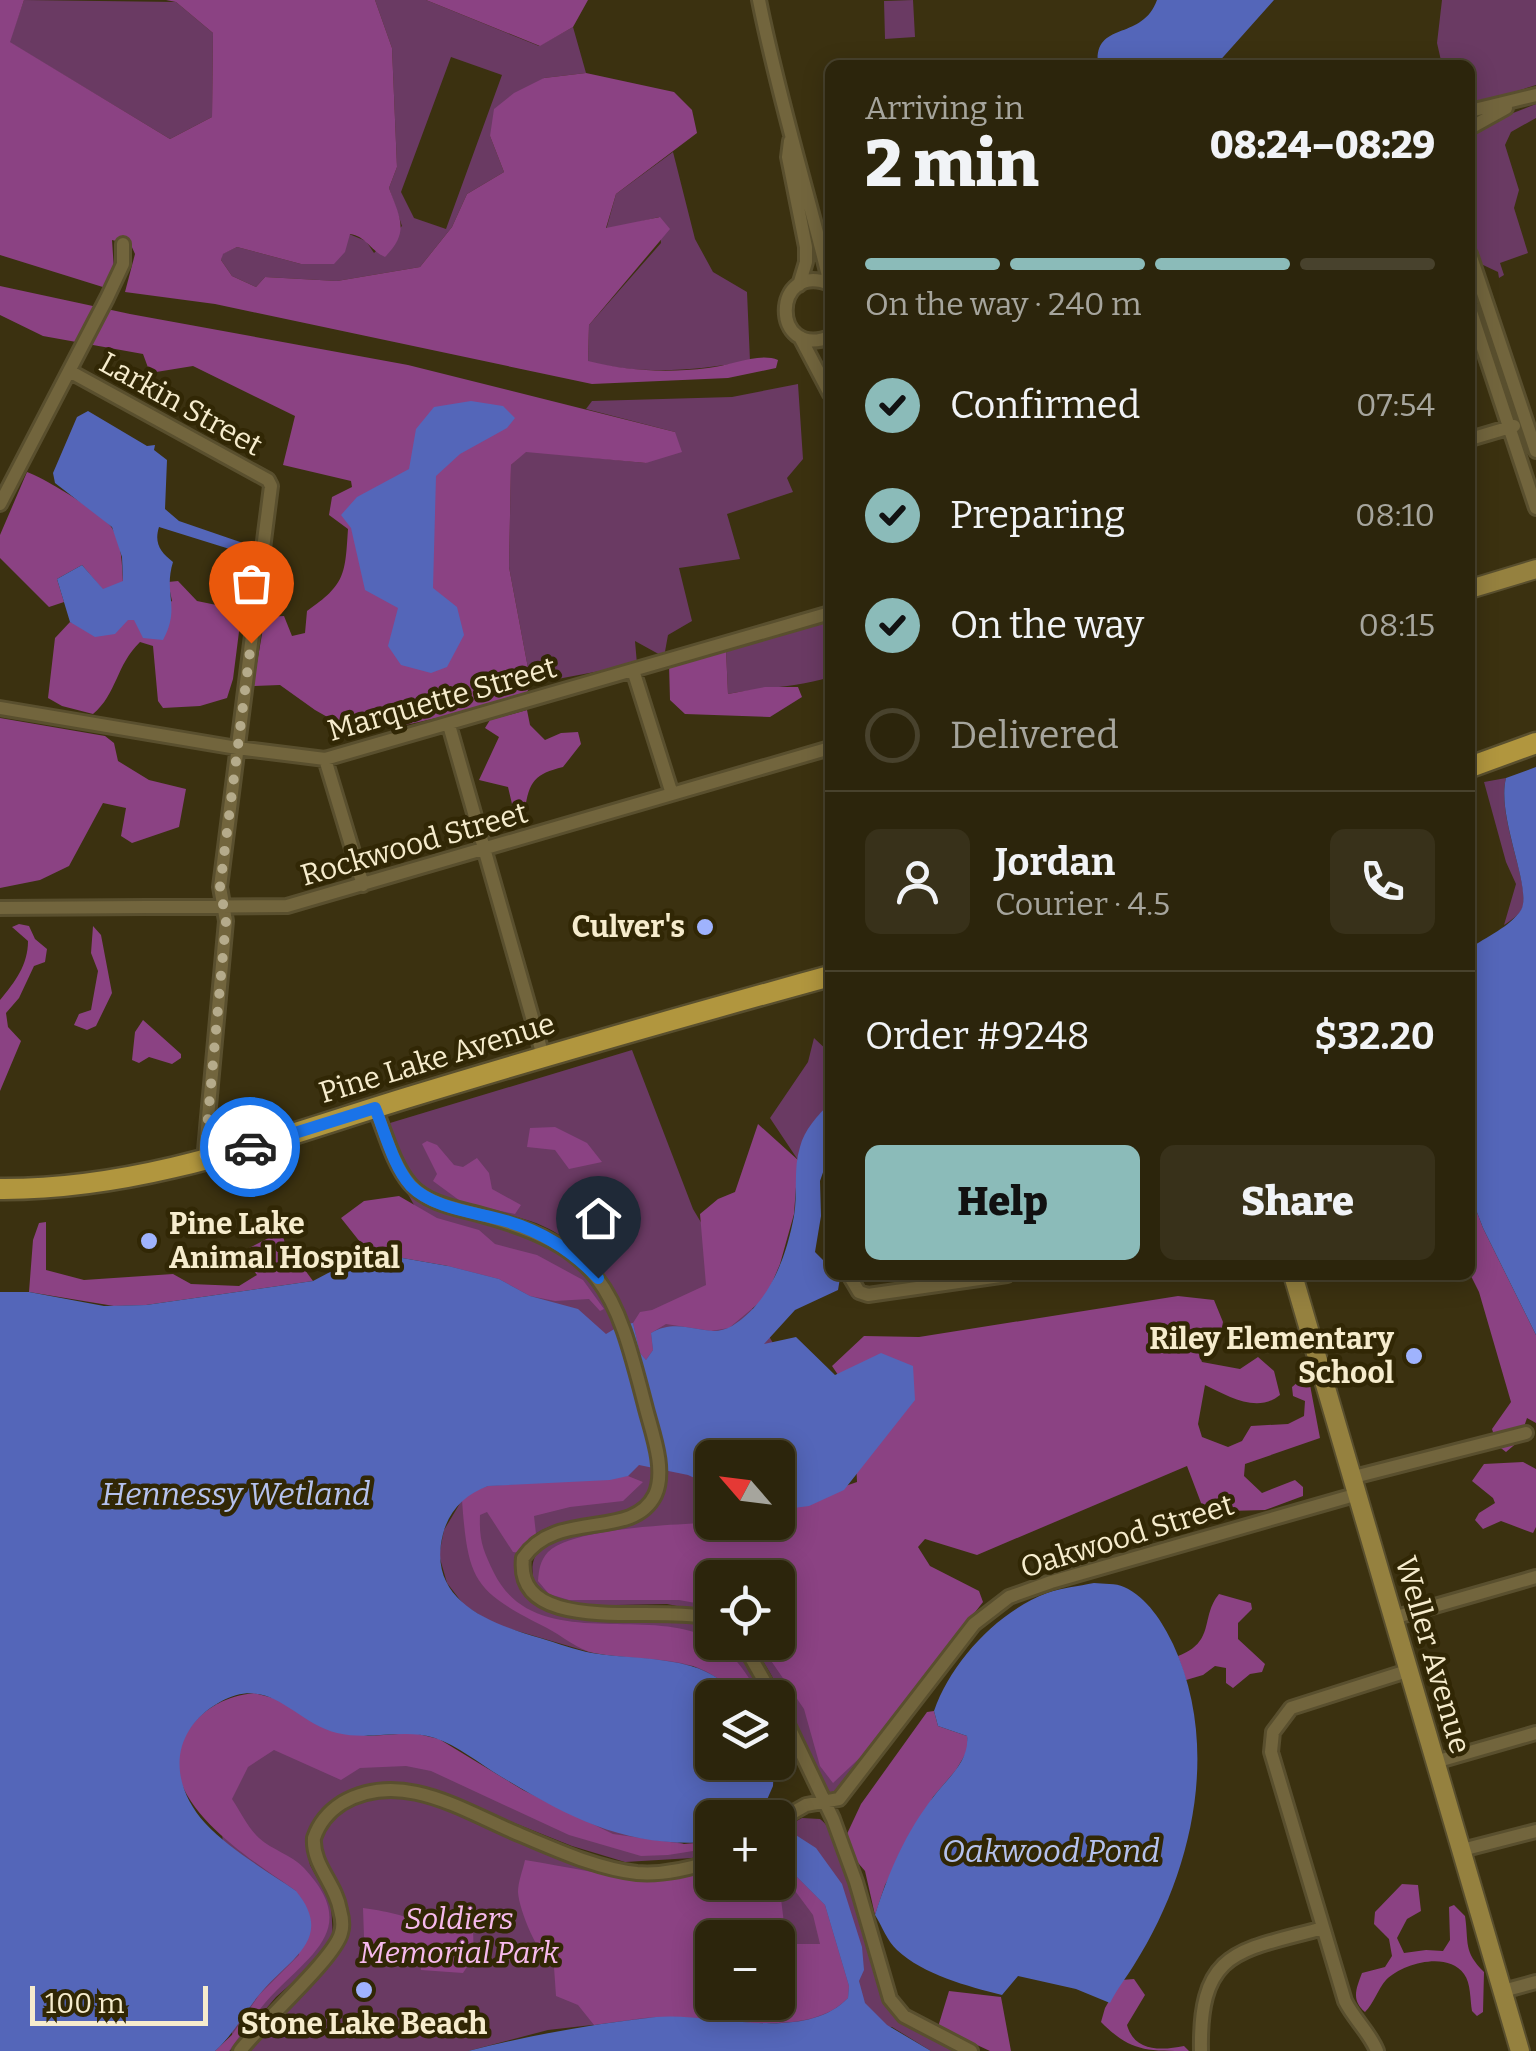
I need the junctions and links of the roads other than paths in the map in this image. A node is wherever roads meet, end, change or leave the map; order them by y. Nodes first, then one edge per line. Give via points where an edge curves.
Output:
1 (759, 0) edge
2 (1531, 97) edge
3 (1475, 110) edge
4 (1475, 125) edge
5 (790, 138) junction
6 (123, 244) dead end
7 (825, 263) edge
8 (825, 283) edge
9 (799, 285) junction
10 (1477, 296) edge
11 (1475, 324) edge
12 (800, 337) junction
13 (825, 338) edge
14 (71, 372) junction
15 (825, 384) edge
16 (1526, 422) junction
17 (1509, 428) junction
18 (1475, 438) edge
19 (1536, 451) edge
20 (4, 484) edge
21 (0, 504) edge
22 (1536, 508) edge
23 (1536, 569) edge
24 (1475, 587) edge
25 (825, 614) edge
26 (633, 670) junction
27 (0, 708) edge
28 (449, 724) junction
29 (1536, 740) edge
30 (236, 748) junction
31 (825, 749) edge
32 (324, 759) junction
33 (1475, 765) edge
34 (672, 794) junction
35 (483, 849) junction
36 (363, 885) junction
37 (222, 906) junction
38 (0, 908) edge
39 (825, 977) edge
40 (543, 1056) junction
41 (375, 1108) junction
42 (204, 1161) junction
43 (0, 1189) edge
44 (972, 1280) edge
45 (1294, 1280) edge
46 (852, 1281) edge
47 (1526, 1432) dead end
48 (1356, 1486) junction
49 (1536, 1577) edge
50 (695, 1616) edge
51 (1393, 1618) junction
52 (1408, 1671) junction
53 (1536, 1733) edge
54 (795, 1743) edge
55 (1435, 1762) junction
56 (822, 1804) junction
57 (795, 1811) edge
58 (1536, 1830) edge
59 (1462, 1850) junction
60 (695, 1865) edge
61 (1323, 1928) junction
62 (1536, 1982) edge
63 (1503, 1991) junction
64 (240, 2051) edge
65 (970, 2051) edge
66 (1202, 2051) edge
67 (1377, 2051) edge
68 (1520, 2051) edge

1 - 5 street
2 - 3 street
2 - 4 street
5 - 7 street
5 - 9 street via 806,248
6 - 14 street via 123,264
8 - 9 street
9 - 12 street via 784,312
10 - 16 street
11 - 17 street
12 - 13 street
12 - 15 street
14 - 20 street
14 - 30 street, Larkin Street via 268,480 272,494
16 - 17 street
16 - 19 street
17 - 18 street
17 - 22 street
20 - 21 street
23 - 24 street
25 - 26 street, Marquette Street
26 - 28 street, Marquette Street
26 - 34 street
27 - 30 street, Marquette Street
28 - 32 street, Marquette Street
28 - 35 street
29 - 33 main road
30 - 32 street, Marquette Street
30 - 37 street
31 - 34 street, Rockwood Street
32 - 36 street
34 - 35 street, Rockwood Street
35 - 36 street, Rockwood Street
35 - 40 street
36 - 37 street, Rockwood Street via 287,906
37 - 38 street, Rockwood Street
37 - 42 street via 226,921
39 - 40 main road, Pine Lake Avenue
40 - 41 main road, Pine Lake Avenue
41 - 42 main road, Pine Lake Avenue
41 - 50 street via 410,1184 438,1203 534,1231 572,1252 611,1296 622,1325 653,1436 655,1494 632,1516 556,1531 532,1546 524,1558 524,1583 560,1610
42 - 43 main road, Pine Lake Avenue via 139,1178
44 - 46 street via 868,1295
45 - 48 street, Weller Avenue
47 - 48 street, Oakwood Street
48 - 51 street, Weller Avenue
48 - 56 street, Oakwood Street via 1009,1598 974,1624 840,1799
49 - 51 street
51 - 52 street, Weller Avenue
52 - 55 street, Weller Avenue
52 - 61 street via 1291,1708 1273,1732 1271,1752
53 - 55 street
54 - 56 street
55 - 59 street, Weller Avenue
56 - 57 street, Oakwood Street
56 - 65 street via 856,1882 890,1999 904,2016
58 - 59 street
59 - 63 street, Weller Avenue
60 - 64 street via 637,1872 592,1862 430,1795 388,1788 354,1796 330,1810 314,1838 318,1862 337,1896 342,1931 333,1950
61 - 66 street via 1228,1961 1204,1996
61 - 67 street via 1345,2000
62 - 63 street
63 - 68 street, Weller Avenue

